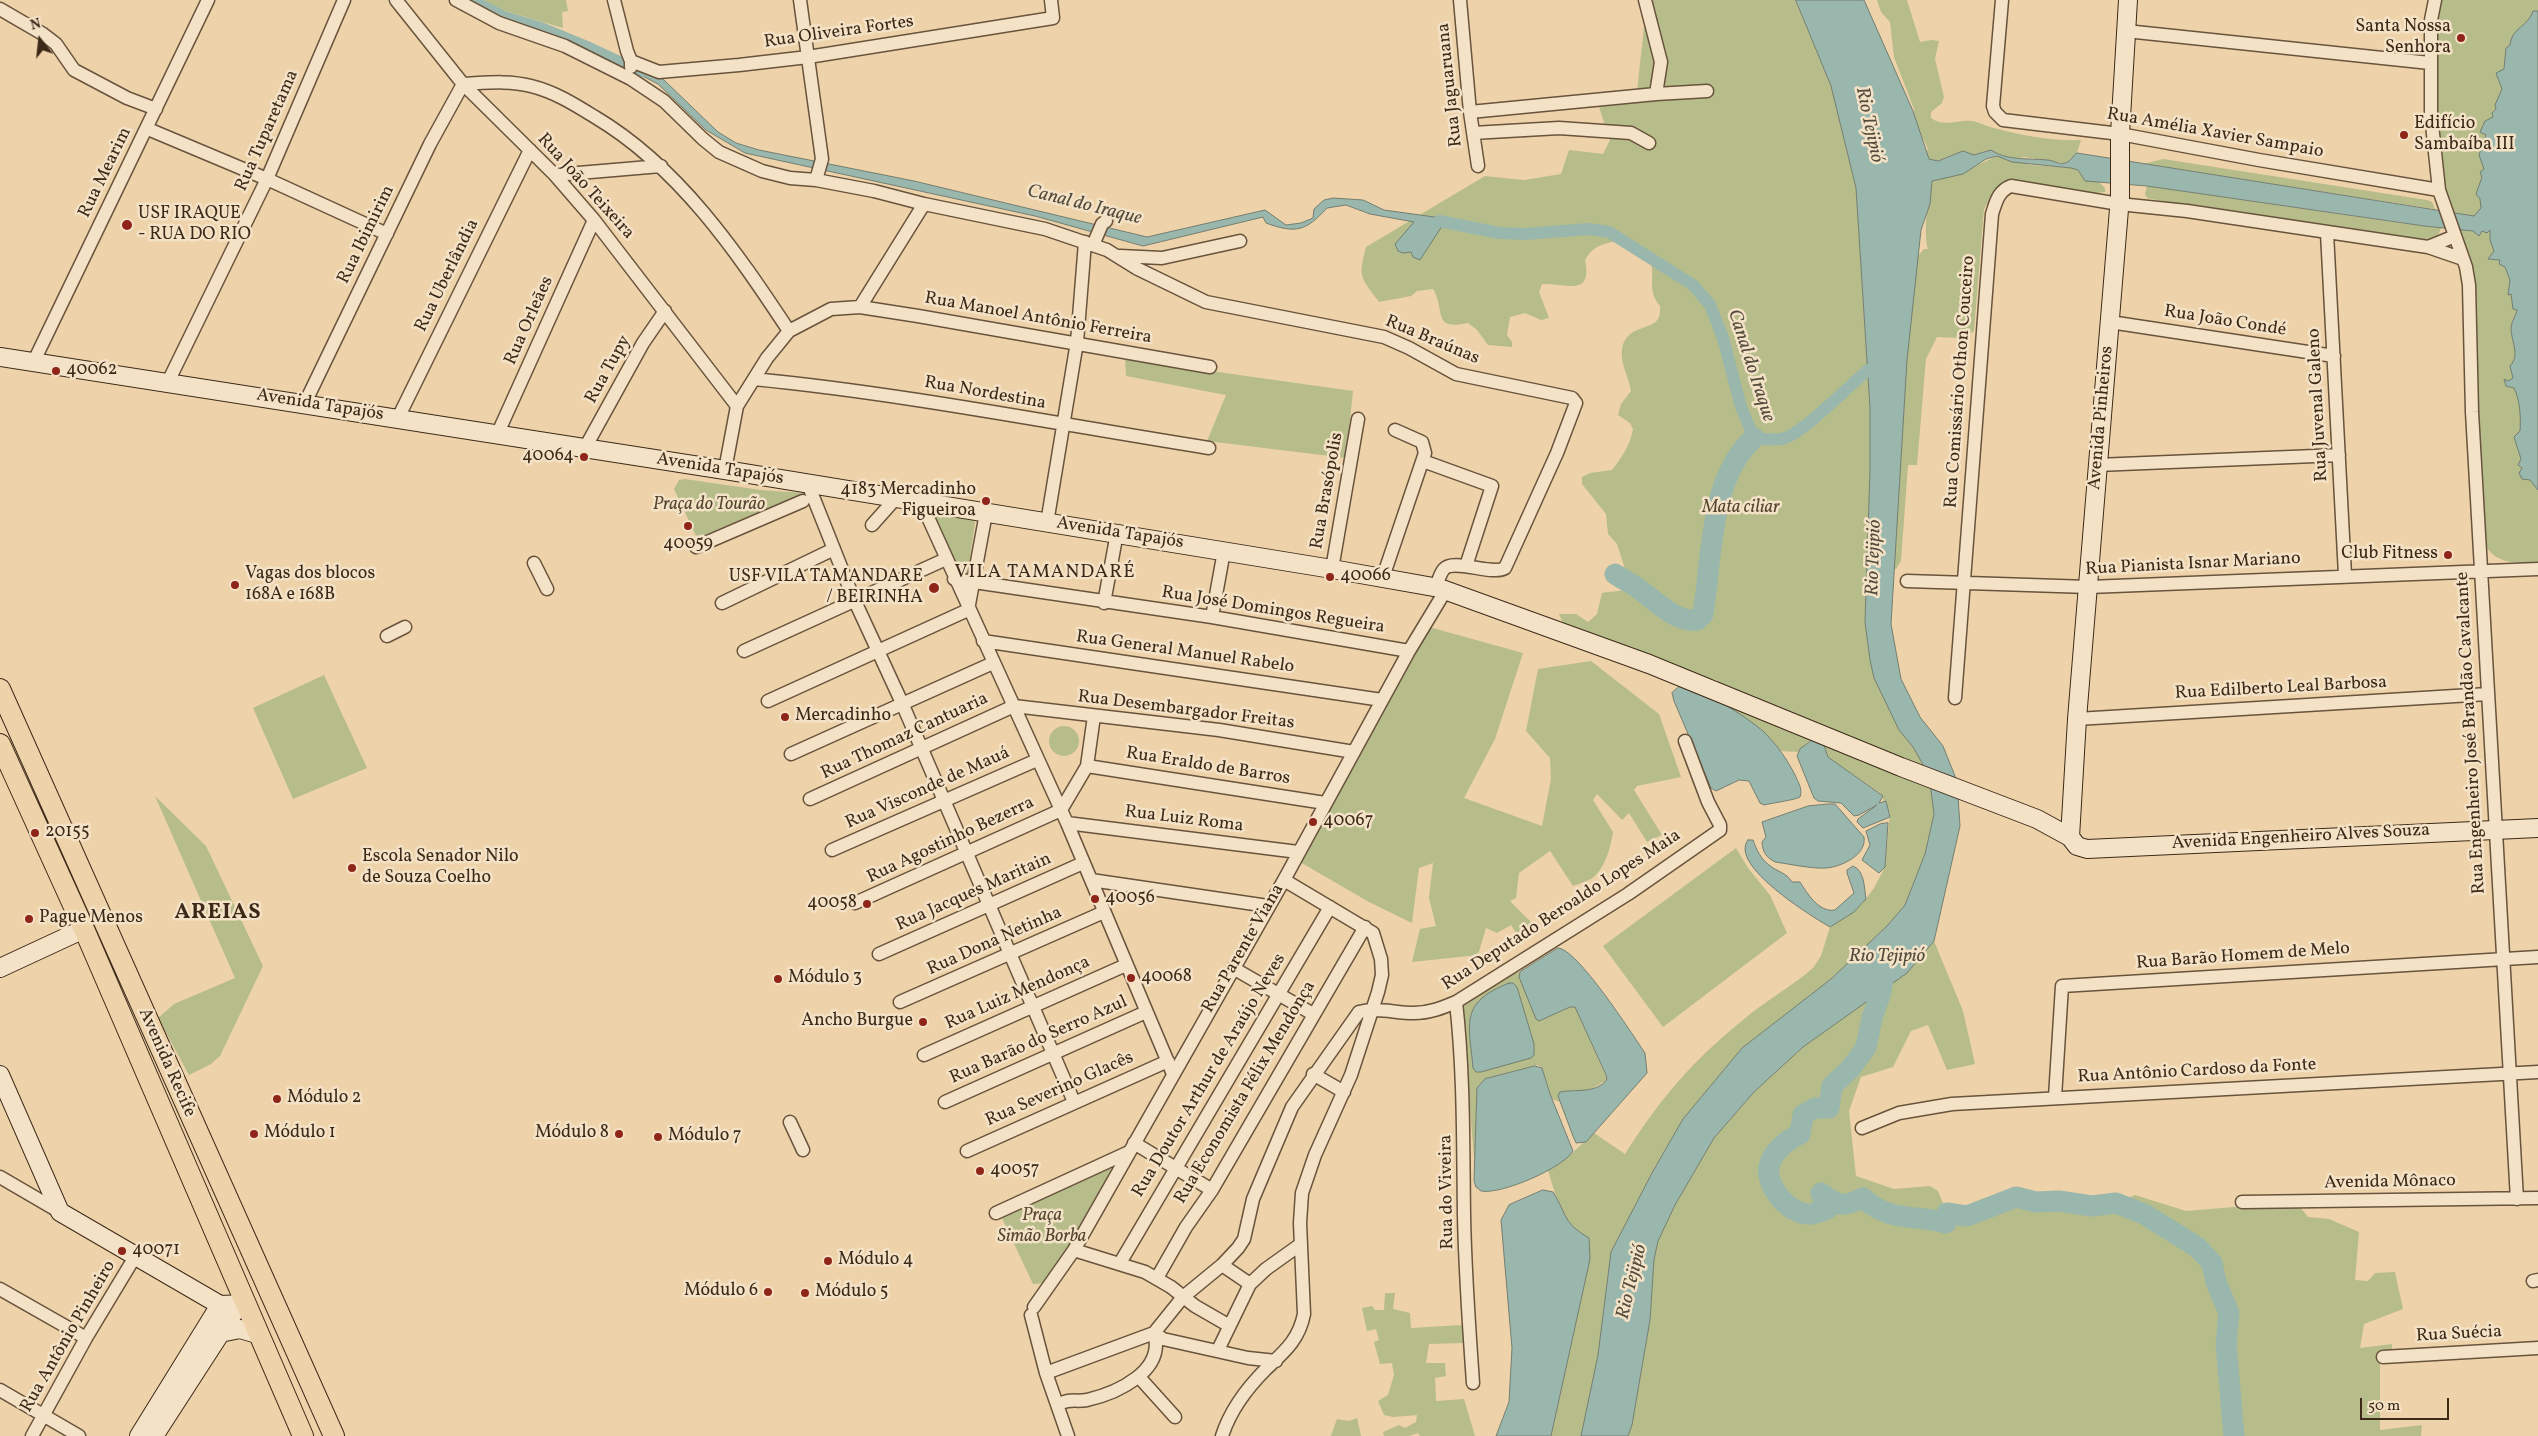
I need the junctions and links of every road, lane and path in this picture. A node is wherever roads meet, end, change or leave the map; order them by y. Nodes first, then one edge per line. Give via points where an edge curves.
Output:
1 (208, 0) edge
2 (344, 0) edge
3 (396, 0) edge
4 (456, 0) edge
5 (614, 0) edge
6 (800, 0) edge
7 (1051, 0) edge
8 (1460, 0) edge
9 (1645, 0) edge
10 (2002, 0) edge
11 (2128, 0) edge
12 (2435, 0) edge
13 (0, 9) edge
14 (2126, 31) junction
15 (629, 56) junction
16 (808, 57) junction
17 (2430, 63) junction
18 (631, 78) junction
19 (463, 84) junction
20 (1707, 91) dead end
21 (1656, 94) junction
22 (156, 109) junction
23 (1470, 112) junction
24 (148, 129) junction
25 (1473, 134) junction
26 (2120, 134) junction
27 (1648, 143) dead end
28 (530, 150) junction
29 (661, 166) junction
30 (1478, 166) dead end
31 (554, 175) junction
32 (817, 176) junction
33 (267, 179) junction
34 (2439, 190) junction
35 (2120, 200) junction
36 (924, 204) junction
37 (594, 220) junction
38 (1104, 223) dead end
39 (2326, 233) junction
40 (387, 234) junction
41 (2455, 236) junction
42 (1240, 241) dead end
43 (1091, 242) junction
44 (2428, 247) junction
45 (1120, 256) junction
46 (2463, 259) junction
47 (860, 307) junction
48 (665, 311) junction
49 (2110, 322) junction
50 (788, 331) junction
51 (1077, 342) junction
52 (2334, 356) junction
53 (0, 357) edge
54 (34, 361) junction
55 (1210, 367) dead end
56 (754, 379) junction
57 (168, 382) junction
58 (305, 403) junction
59 (738, 406) junction
60 (398, 418) junction
61 (1358, 419) dead end
62 (1063, 425) junction
63 (1395, 430) dead end
64 (498, 436) junction
65 (585, 448) junction
66 (1209, 448) dead end
67 (2339, 455) junction
68 (1423, 461) junction
69 (2098, 465) junction
70 (725, 470) junction
71 (808, 494) junction
72 (896, 498) junction
73 (921, 502) junction
74 (986, 513) junction
75 (1047, 523) junction
76 (872, 525) dead end
77 (1117, 533) junction
78 (696, 548) dead end
79 (834, 549) junction
80 (1224, 551) junction
81 (946, 560) junction
82 (534, 563) dead end
83 (1466, 566) junction
84 (1332, 569) junction
85 (2538, 569) edge
86 (2480, 572) junction
87 (2346, 575) junction
88 (1383, 577) junction
89 (954, 579) junction
90 (1907, 581) dead end
91 (973, 582) junction
92 (1964, 585) junction
93 (1440, 588) junction
94 (2089, 588) junction
95 (548, 589) dead end
96 (855, 602) junction
97 (722, 603) dead end
98 (1104, 603) junction
99 (968, 610) junction
100 (1212, 617) junction
101 (405, 627) dead end
102 (387, 636) dead end
103 (983, 641) junction
104 (744, 651) dead end
105 (878, 651) junction
106 (1409, 651) junction
107 (993, 663) junction
108 (0, 689) edge
109 (2488, 694) junction
110 (1955, 698) dead end
111 (1382, 700) junction
112 (768, 701) dead end
113 (902, 703) junction
114 (1014, 706) junction
115 (1094, 716) junction
116 (2077, 719) junction
117 (1685, 741) dead end
118 (0, 744) edge
119 (921, 750) junction
120 (1354, 752) junction
121 (790, 754) dead end
122 (1037, 760) junction
123 (1087, 766) junction
124 (810, 799) dead end
125 (944, 802) junction
126 (1325, 803) junction
127 (1997, 803) joint
128 (1061, 810) junction
129 (1067, 823) junction
130 (2538, 828) edge
131 (2494, 829) junction
132 (2070, 836) junction
133 (832, 850) dead end
134 (1298, 852) junction
135 (967, 853) junction
136 (1083, 863) junction
137 (1091, 880) junction
138 (1284, 880) junction
139 (855, 903) dead end
140 (989, 905) junction
141 (1268, 906) junction
142 (1330, 907) junction
143 (100, 911) junction
144 (1104, 912) junction
145 (1364, 926) junction
146 (84, 929) junction
147 (1011, 953) junction
148 (879, 954) dead end
149 (2538, 957) edge
150 (2503, 958) junction
151 (1126, 965) junction
152 (0, 968) edge
153 (1233, 968) junction
154 (1279, 994) junction
155 (900, 1002) dead end
156 (1456, 1002) junction
157 (1033, 1006) junction
158 (1374, 1008) junction
159 (1146, 1012) junction
160 (1313, 1014) junction
161 (1053, 1053) junction
162 (924, 1055) dead end
163 (1168, 1061) junction
164 (2538, 1072) edge
165 (1173, 1074) junction
166 (1313, 1074) junction
167 (2510, 1074) junction
168 (0, 1075) edge
169 (1344, 1092) junction
170 (2056, 1097) junction
171 (945, 1102) dead end
172 (1074, 1102) junction
173 (790, 1122) dead end
174 (1862, 1128) dead end
175 (1131, 1148) junction
176 (803, 1150) dead end
177 (967, 1150) dead end
178 (1177, 1169) junction
179 (0, 1177) edge
180 (1212, 1190) junction
181 (2538, 1198) edge
182 (2517, 1199) junction
183 (2242, 1202) dead end
184 (60, 1212) junction
185 (996, 1213) dead end
186 (1301, 1244) junction
187 (1074, 1250) junction
188 (136, 1256) junction
189 (1120, 1263) junction
190 (1222, 1265) junction
191 (1157, 1278) junction
192 (1250, 1284) junction
193 (0, 1289) edge
194 (1183, 1297) junction
195 (235, 1305) junction
196 (1228, 1326) junction
197 (220, 1333) junction
198 (1154, 1333) junction
199 (257, 1334) junction
200 (86, 1338) junction
201 (2538, 1348) edge
202 (1218, 1350) junction
203 (2383, 1357) dead end
204 (1276, 1361) junction
205 (1046, 1373) junction
206 (1139, 1377) junction
207 (1473, 1383) dead end
208 (0, 1390) edge
209 (1058, 1406) junction
210 (44, 1414) junction
211 (1175, 1417) dead end
212 (32, 1436) edge
213 (79, 1436) edge
214 (139, 1436) edge
215 (154, 1436) edge
216 (303, 1436) edge
217 (325, 1436) edge
218 (334, 1436) edge
219 (1068, 1436) edge
220 (1222, 1436) edge

1 - 22 street, Rua Mearim
2 - 33 street, Rua Tuparetama
3 - 19 street, Rua João Teixeira
4 - 18 street, Rua Braúnas via 499,24 565,46
5 - 15 street
6 - 16 street
7 - 16 street, Rua Oliveira Fortes via 1052,18
8 - 23 street, Rua Jaguaruana
9 - 21 street via 1661,62
10 - 26 street, Rua Amélia Xavier Sampaio via 1993,106 1998,116 2003,120
11 - 14 main road, Avenida Pinheiros
12 - 17 street, Rua Engenheiro José Brandão Cavalcante
13 - 22 street via 56,44 74,70 127,98
14 - 17 street
14 - 26 main road, Avenida Pinheiros
15 - 16 street, Rua Oliveira Fortes via 659,72
15 - 18 street
16 - 32 street via 822,159
17 - 34 street, Rua Engenheiro José Brandão Cavalcante via 2431,115
18 - 32 street, Rua Braúnas via 664,101 719,152 762,171 790,178
19 - 28 street, Rua João Teixeira
19 - 29 street via 508,82 547,90 573,102 626,136
19 - 40 street, Rua Ibimirim
20 - 21 street
21 - 23 street
22 - 24 street, Rua Mearim
23 - 25 street, Rua Jaguaruana
24 - 33 street
24 - 54 street, Rua Mearim
25 - 27 street via 1559,128 1631,133
25 - 30 street, Rua Jaguaruana
26 - 34 street, Rua Amélia Xavier Sampaio
26 - 35 main road, Avenida Pinheiros
28 - 31 street, Rua João Teixeira
28 - 60 street, Rua Uberlândia
29 - 31 street
29 - 50 street via 739,258
31 - 37 street, Rua João Teixeira
32 - 36 street, Rua Braúnas
33 - 40 street
33 - 57 street, Rua Tuparetama
34 - 41 street, Rua Engenheiro José Brandão Cavalcante
35 - 39 street, Rua Comissário Othon Couceiro
35 - 49 main road, Avenida Pinheiros
35 - 92 street, Rua Comissário Othon Couceiro via 2011,186 2000,193 1992,214
36 - 43 street, Rua Braúnas via 1013,221
36 - 47 street
37 - 48 street, Rua João Teixeira
37 - 64 street, Rua Orleães
38 - 43 street
39 - 44 street, Rua Comissário Othon Couceiro
39 - 52 street, Rua Juvenal Galeno
40 - 58 street, Rua Ibimirim
41 - 44 street
41 - 46 street, Rua Engenheiro José Brandão Cavalcante
42 - 45 street via 1162,258
43 - 45 street, Rua Braúnas
43 - 51 street
44 - 46 street, Rua Comissário Othon Couceiro
45 - 83 street, Rua Braúnas via 1136,268 1206,302 1384,337 1456,374 1575,400 1557,452 1505,568 1498,571
46 - 86 street, Rua Engenheiro José Brandão Cavalcante via 2469,285
47 - 50 street, Rua Manoel Antônio Ferreira via 831,309
47 - 51 street, Rua Manoel Antônio Ferreira
48 - 59 street, Rua João Teixeira
48 - 65 street, Rua Tupy via 643,343
49 - 52 street, Rua João Condé
49 - 69 main road, Avenida Pinheiros
50 - 56 street
51 - 55 street, Rua Manoel Antônio Ferreira
51 - 62 street
52 - 67 street, Rua Juvenal Galeno
53 - 54 main road, Avenida Tapajós
54 - 57 main road, Avenida Tapajós
56 - 59 street
56 - 62 street, Rua Nordestina via 919,400
57 - 58 main road, Avenida Tapajós
58 - 60 main road, Avenida Tapajós
59 - 70 street
60 - 64 main road, Avenida Tapajós
61 - 84 street, Rua Brasópolis
62 - 66 street, Rua Nordestina
62 - 75 street
63 - 68 street via 1422,442 1425,446
64 - 65 main road, Avenida Tapajós
65 - 70 main road, Avenida Tapajós
67 - 69 street
67 - 87 street, Rua Juvenal Galeno
68 - 83 street via 1490,483 1492,490
68 - 88 street
69 - 94 main road, Avenida Pinheiros
70 - 71 main road, Avenida Tapajós
71 - 72 main road, Avenida Tapajós
71 - 78 street
71 - 79 street
72 - 73 main road, Avenida Tapajós
72 - 76 street
73 - 74 main road, Avenida Tapajós
73 - 81 street
74 - 75 main road, Avenida Tapajós
74 - 91 street
75 - 77 main road, Avenida Tapajós
77 - 80 main road, Avenida Tapajós
77 - 98 street
79 - 96 street
79 - 97 street
80 - 84 main road, Avenida Tapajós
80 - 100 street
81 - 89 street
81 - 96 street
82 - 95 street
83 - 93 street, Rua Braúnas via 1444,569
84 - 88 main road, Avenida Tapajós
85 - 86 street, Rua Pianista Isnar Mariano
86 - 87 street, Rua Pianista Isnar Mariano
86 - 109 street, Rua Engenheiro José Brandão Cavalcante
87 - 94 street, Rua Pianista Isnar Mariano
88 - 93 main road, Avenida Tapajós
89 - 91 street, Rua José Domingos Regueira
89 - 99 street
90 - 92 street, Rua Pianista Isnar Mariano
91 - 98 street, Rua José Domingos Regueira
91 - 99 street
92 - 94 street, Rua Pianista Isnar Mariano
92 - 110 street, Rua Comissário Othon Couceiro
93 - 106 street, Rua Parente Viana via 1441,598
93 - 127 main road, Avenida Tapajós via 1649,664
94 - 116 main road, Avenida Pinheiros
96 - 104 street
96 - 105 street
98 - 100 street, Rua José Domingos Regueira
99 - 103 street
99 - 105 street
100 - 106 street, Rua José Domingos Regueira
101 - 102 street
103 - 107 street
103 - 111 street, Rua General Manuel Rabelo
105 - 112 street
105 - 113 street
106 - 111 street, Rua Parente Viana
107 - 113 street
107 - 114 street
108 - 143 main road, Avenida Recife
109 - 116 street, Rua Edilberto Leal Barbosa
109 - 131 street, Rua Engenheiro José Brandão Cavalcante
111 - 120 street, Rua Parente Viana
113 - 119 street
113 - 121 street
114 - 115 street, Rua Desembargador Freitas
114 - 119 street, Rua Thomaz Cantuaria
114 - 122 street
115 - 120 street, Rua Desembargador Freitas via 1218,730
115 - 123 street
116 - 132 main road, Avenida Pinheiros
117 - 156 street, Rua Deputado Beroaldo Lopes Maia via 1721,828 1628,894
118 - 146 main road, Avenida Recife
119 - 124 street, Rua Thomaz Cantuaria
119 - 125 street
120 - 126 street, Rua Parente Viana
122 - 125 street, Rua Visconde de Mauá
122 - 128 street
123 - 126 street, Rua Eraldo de Barros
123 - 128 street
125 - 133 street, Rua Visconde de Mauá
125 - 135 street
126 - 134 street, Rua Parente Viana
127 - 132 main road, Avenida Engenheiro Alves Souza
128 - 129 street
128 - 135 street, Rua Agostinho Bezerra
129 - 134 street, Rua Luiz Roma
129 - 136 street
130 - 131 main road, Avenida Engenheiro Alves Souza
131 - 132 main road, Avenida Engenheiro Alves Souza via 2087,849 2077,846
131 - 150 street, Rua Engenheiro José Brandão Cavalcante
134 - 138 street, Rua Parente Viana
135 - 139 street, Rua Agostinho Bezerra
135 - 140 street
136 - 137 street
136 - 140 street, Rua Jacques Maritain
137 - 141 street
137 - 144 street
138 - 141 street, Rua Parente Viana
138 - 142 street
140 - 147 street
140 - 148 street, Rua Jacques Maritain
141 - 153 street, Rua Parente Viana
142 - 145 street
142 - 154 street, Rua Doutor Arthur de Araújo Neves
143 - 146 street via 97,921
143 - 218 main road, Avenida Recife
144 - 147 street, Rua Dona Netinha
144 - 151 street
145 - 158 street via 1373,933 1381,960 1382,975
145 - 160 street, Rua Economista Félix Mendonça
146 - 152 main road
146 - 195 main road, Avenida Recife
147 - 155 street, Rua Dona Netinha
147 - 157 street
149 - 150 street, Rua Barão Homem de Melo
150 - 167 street, Rua Engenheiro José Brandão Cavalcante
150 - 170 street, Rua Barão Homem de Melo via 2062,986
151 - 157 street, Rua Luiz Mendonça
151 - 159 street
153 - 154 street
153 - 165 street, Rua Parente Viana
154 - 160 street
154 - 178 street, Rua Doutor Arthur de Araújo Neves
156 - 158 street, Rua Deputado Beroaldo Lopes Maia via 1413,1013
156 - 207 street, Rua do Viveira via 1462,1052 1464,1215
157 - 161 street
157 - 162 street, Rua Luiz Mendonça
158 - 166 street via 1354,1016
158 - 169 street
159 - 161 street, Rua Barão do Serro Azul
159 - 163 street
160 - 180 street, Rua Economista Félix Mendonça
161 - 171 street, Rua Barão do Serro Azul
161 - 172 street
163 - 165 street
163 - 172 street, Rua Severino Glacês
164 - 167 street, Rua Antônio Cardoso da Fonte
165 - 175 street, Rua Parente Viana
166 - 169 street
166 - 190 street via 1289,1114 1253,1200 1244,1239
167 - 170 street, Rua Antônio Cardoso da Fonte
167 - 182 street, Rua Engenheiro José Brandão Cavalcante
168 - 184 main road
169 - 186 street via 1306,1177 1300,1207
170 - 174 street, Rua Antônio Cardoso da Fonte via 1924,1108 1899,1113
172 - 177 street, Rua Severino Glacês
173 - 176 street
175 - 178 street
175 - 185 street
175 - 187 street, Rua Parente Viana
178 - 180 street
178 - 189 street, Rua Doutor Arthur de Araújo Neves
179 - 184 street
180 - 191 street, Rua Economista Félix Mendonça
181 - 182 street, Avenida Mônaco
182 - 183 street, Avenida Mônaco
184 - 188 main road
186 - 192 street
186 - 204 street via 1302,1327 1296,1339
187 - 189 street
187 - 205 street, Rua Parente Viana via 1033,1311
188 - 195 main road
188 - 200 street, Rua Antônio Pinheiro
189 - 191 street
190 - 192 street
190 - 194 street
191 - 194 street
192 - 196 street
193 - 200 street
194 - 196 street
194 - 198 street
195 - 197 main road
195 - 199 main road, Avenida Recife
195 - 214 main road
195 - 217 main road via 258,1305 267,1313
196 - 202 street
197 - 199 main road via 240,1330
197 - 215 main road
198 - 202 street via 1163,1339
198 - 205 street
198 - 206 street via 1157,1342 1151,1364
199 - 216 main road, Avenida Recife
200 - 210 street, Rua Antônio Pinheiro
201 - 203 street, Rua Suécia
202 - 204 street
204 - 220 street via 1235,1406
205 - 209 street
206 - 209 street via 1088,1400 1065,1400
206 - 211 street
208 - 210 street
209 - 219 street
210 - 212 street, Rua Antônio Pinheiro
210 - 213 street

